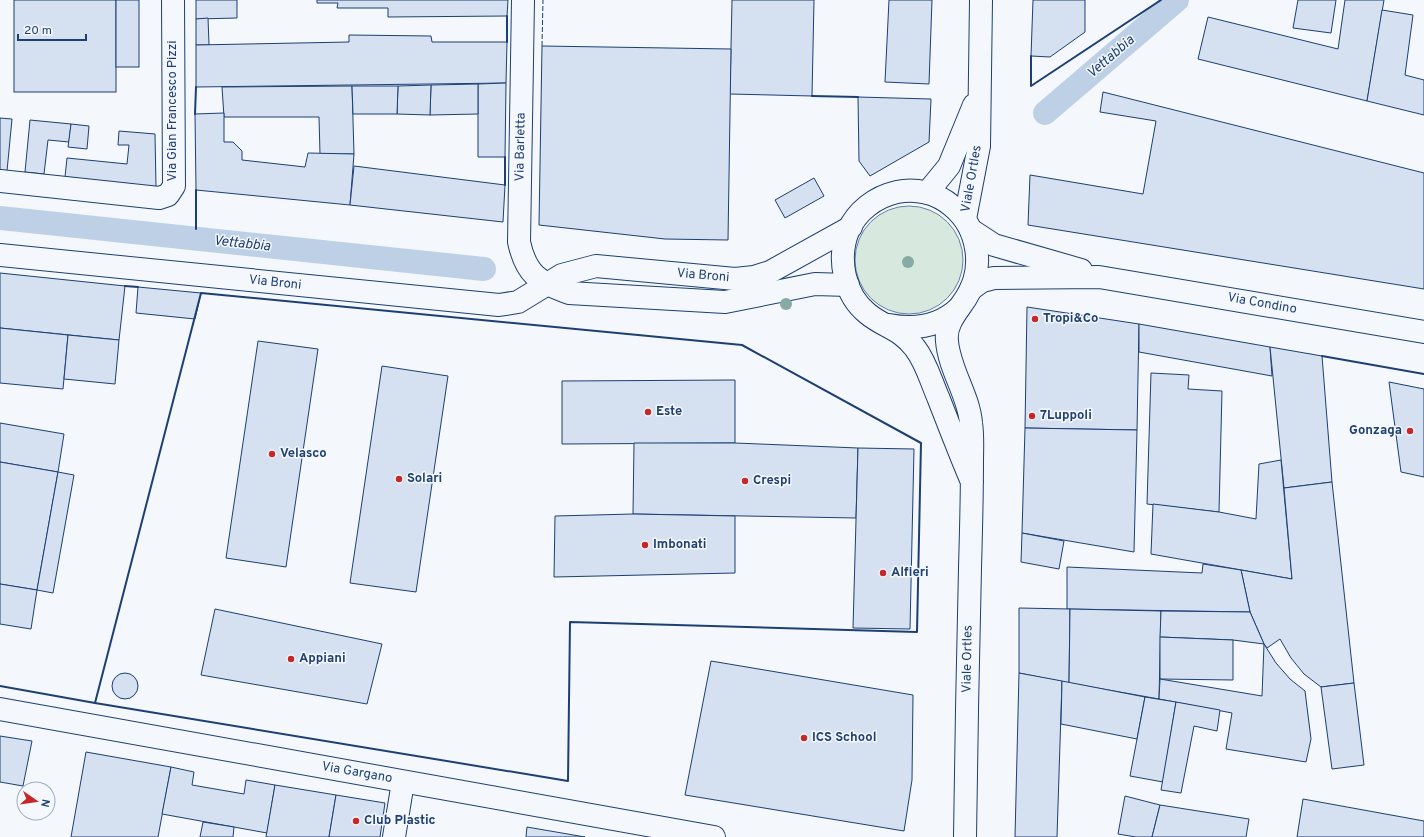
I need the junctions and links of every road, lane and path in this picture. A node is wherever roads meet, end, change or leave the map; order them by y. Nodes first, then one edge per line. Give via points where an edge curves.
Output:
1 (173, 0) edge
2 (523, 0) edge
3 (981, 0) edge
4 (979, 91) junction
5 (0, 181) edge
6 (927, 193) junction
7 (968, 225) junction
8 (850, 226) junction
9 (0, 255) edge
10 (1099, 277) junction
11 (546, 285) junction
12 (848, 286) junction
13 (971, 289) junction
14 (959, 307) junction
15 (888, 325) junction
16 (1424, 332) edge
17 (972, 482) junction
18 (0, 709) edge
19 (404, 782) junction
20 (394, 837) edge
21 (714, 837) edge
22 (965, 837) edge

1 - 5 street, Via Gian Francesco Pizzi via 174,186 168,195 159,198
2 - 11 street, Via Barletta via 519,242 526,263 533,274
3 - 4 street, Viale Ortles
4 - 6 street, Viale Ortles via 949,166
4 - 7 street, Viale Ortles via 979,146
6 - 7 street, Viale Ortles via 946,201
6 - 8 street, Viale Ortles via 902,191 885,196 868,205
7 - 10 street, Via Condino via 994,245 1068,264
7 - 13 street, Viale Ortles via 977,251 975,279
8 - 11 street, Via Broni via 770,272 754,277 735,279 596,266 562,275
8 - 12 street, Viale Ortles via 843,256
9 - 11 street, Via Broni via 485,304 518,302
10 - 13 street, Via Condino via 994,278
10 - 16 street, Via Condino
11 - 12 street, Via Broni via 569,293 725,302 815,284
12 - 15 street, Viale Ortles via 851,295 868,314
13 - 14 street, Viale Ortles
14 - 15 street, Viale Ortles via 951,315 932,325 913,328
14 - 17 street, Viale Ortles via 950,323 946,338 971,421
15 - 17 street, Viale Ortles via 916,349
17 - 22 street, Viale Ortles
18 - 19 street, Via Gargano
19 - 20 street
19 - 21 street, Via Gargano

